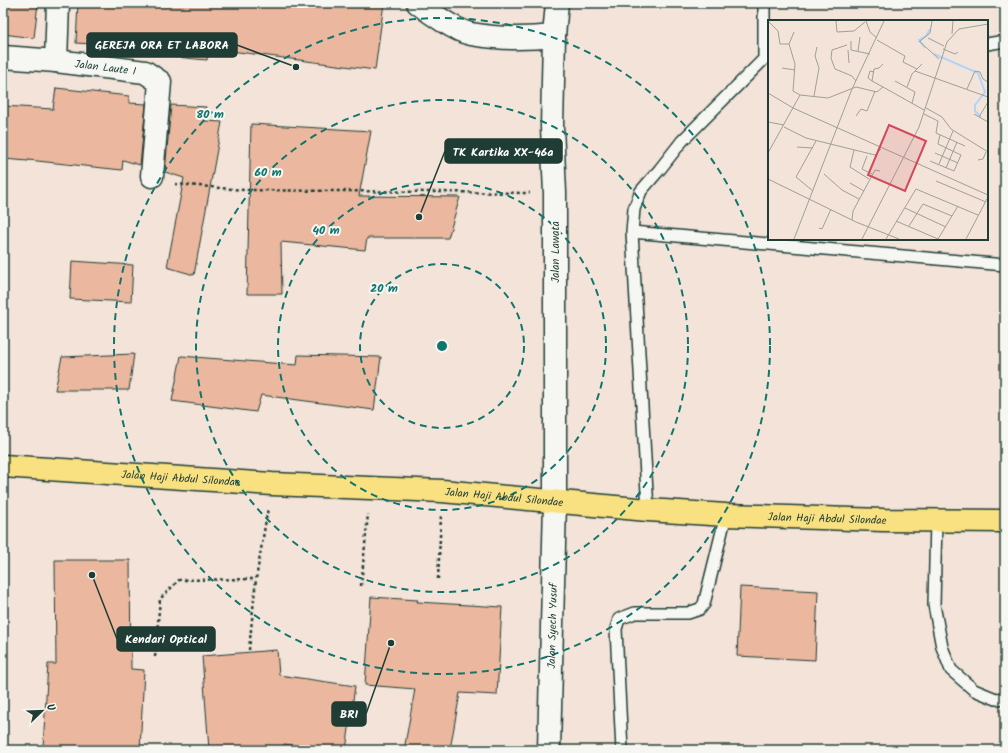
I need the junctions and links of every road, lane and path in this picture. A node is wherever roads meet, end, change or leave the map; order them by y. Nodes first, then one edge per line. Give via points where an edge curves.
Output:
1 (58, 3) edge
2 (418, 3) edge
3 (556, 3) edge
4 (764, 3) edge
5 (554, 36) junction
6 (1005, 41) edge
7 (988, 44) edge
8 (767, 56) edge
9 (3, 57) edge
10 (56, 62) junction
11 (161, 180) joint
12 (555, 193) junction
13 (632, 232) junction
14 (1005, 265) edge
15 (3, 466) edge
16 (272, 484) junction
17 (370, 489) junction
18 (442, 492) junction
19 (555, 502) junction
20 (648, 510) junction
21 (726, 515) junction
22 (936, 520) junction
23 (1005, 521) edge
24 (256, 579) junction
25 (438, 579) dead end
26 (361, 586) dead end
27 (249, 650) dead end
28 (155, 657) dead end
29 (1005, 698) edge
30 (549, 750) edge
31 (622, 750) edge

1 - 10 street
2 - 5 street via 450,25 470,34 503,38
3 - 5 street, Jalan Lawata
4 - 8 lane
5 - 12 street, Jalan Lawata via 552,127
6 - 7 lane
8 - 13 lane via 682,141 641,191 634,209
9 - 10 street, Jalan Laute I
10 - 11 street, Jalan Laute I via 145,72 160,82
11 - 12 path via 244,190
12 - 19 street, Jalan Lawata
13 - 14 lane
13 - 20 lane
15 - 16 highway, Jalan Haji Abdul Silondae
16 - 17 highway, Jalan Haji Abdul Silondae
16 - 24 path
17 - 18 highway, Jalan Haji Abdul Silondae
17 - 26 path
18 - 19 highway, Jalan Haji Abdul Silondae
18 - 25 path
19 - 20 highway, Jalan Haji Abdul Silondae
19 - 30 street, Jalan Syech Yusuf
20 - 21 highway, Jalan Haji Abdul Silondae
21 - 22 highway, Jalan Haji Abdul Silondae
21 - 31 lane via 704,604 700,610 688,613 634,613 619,619 616,629
22 - 23 highway, Jalan Haji Abdul Silondae
22 - 29 lane via 934,605 942,647 951,670 974,690 996,698
24 - 27 path
24 - 28 path via 179,580 160,599

